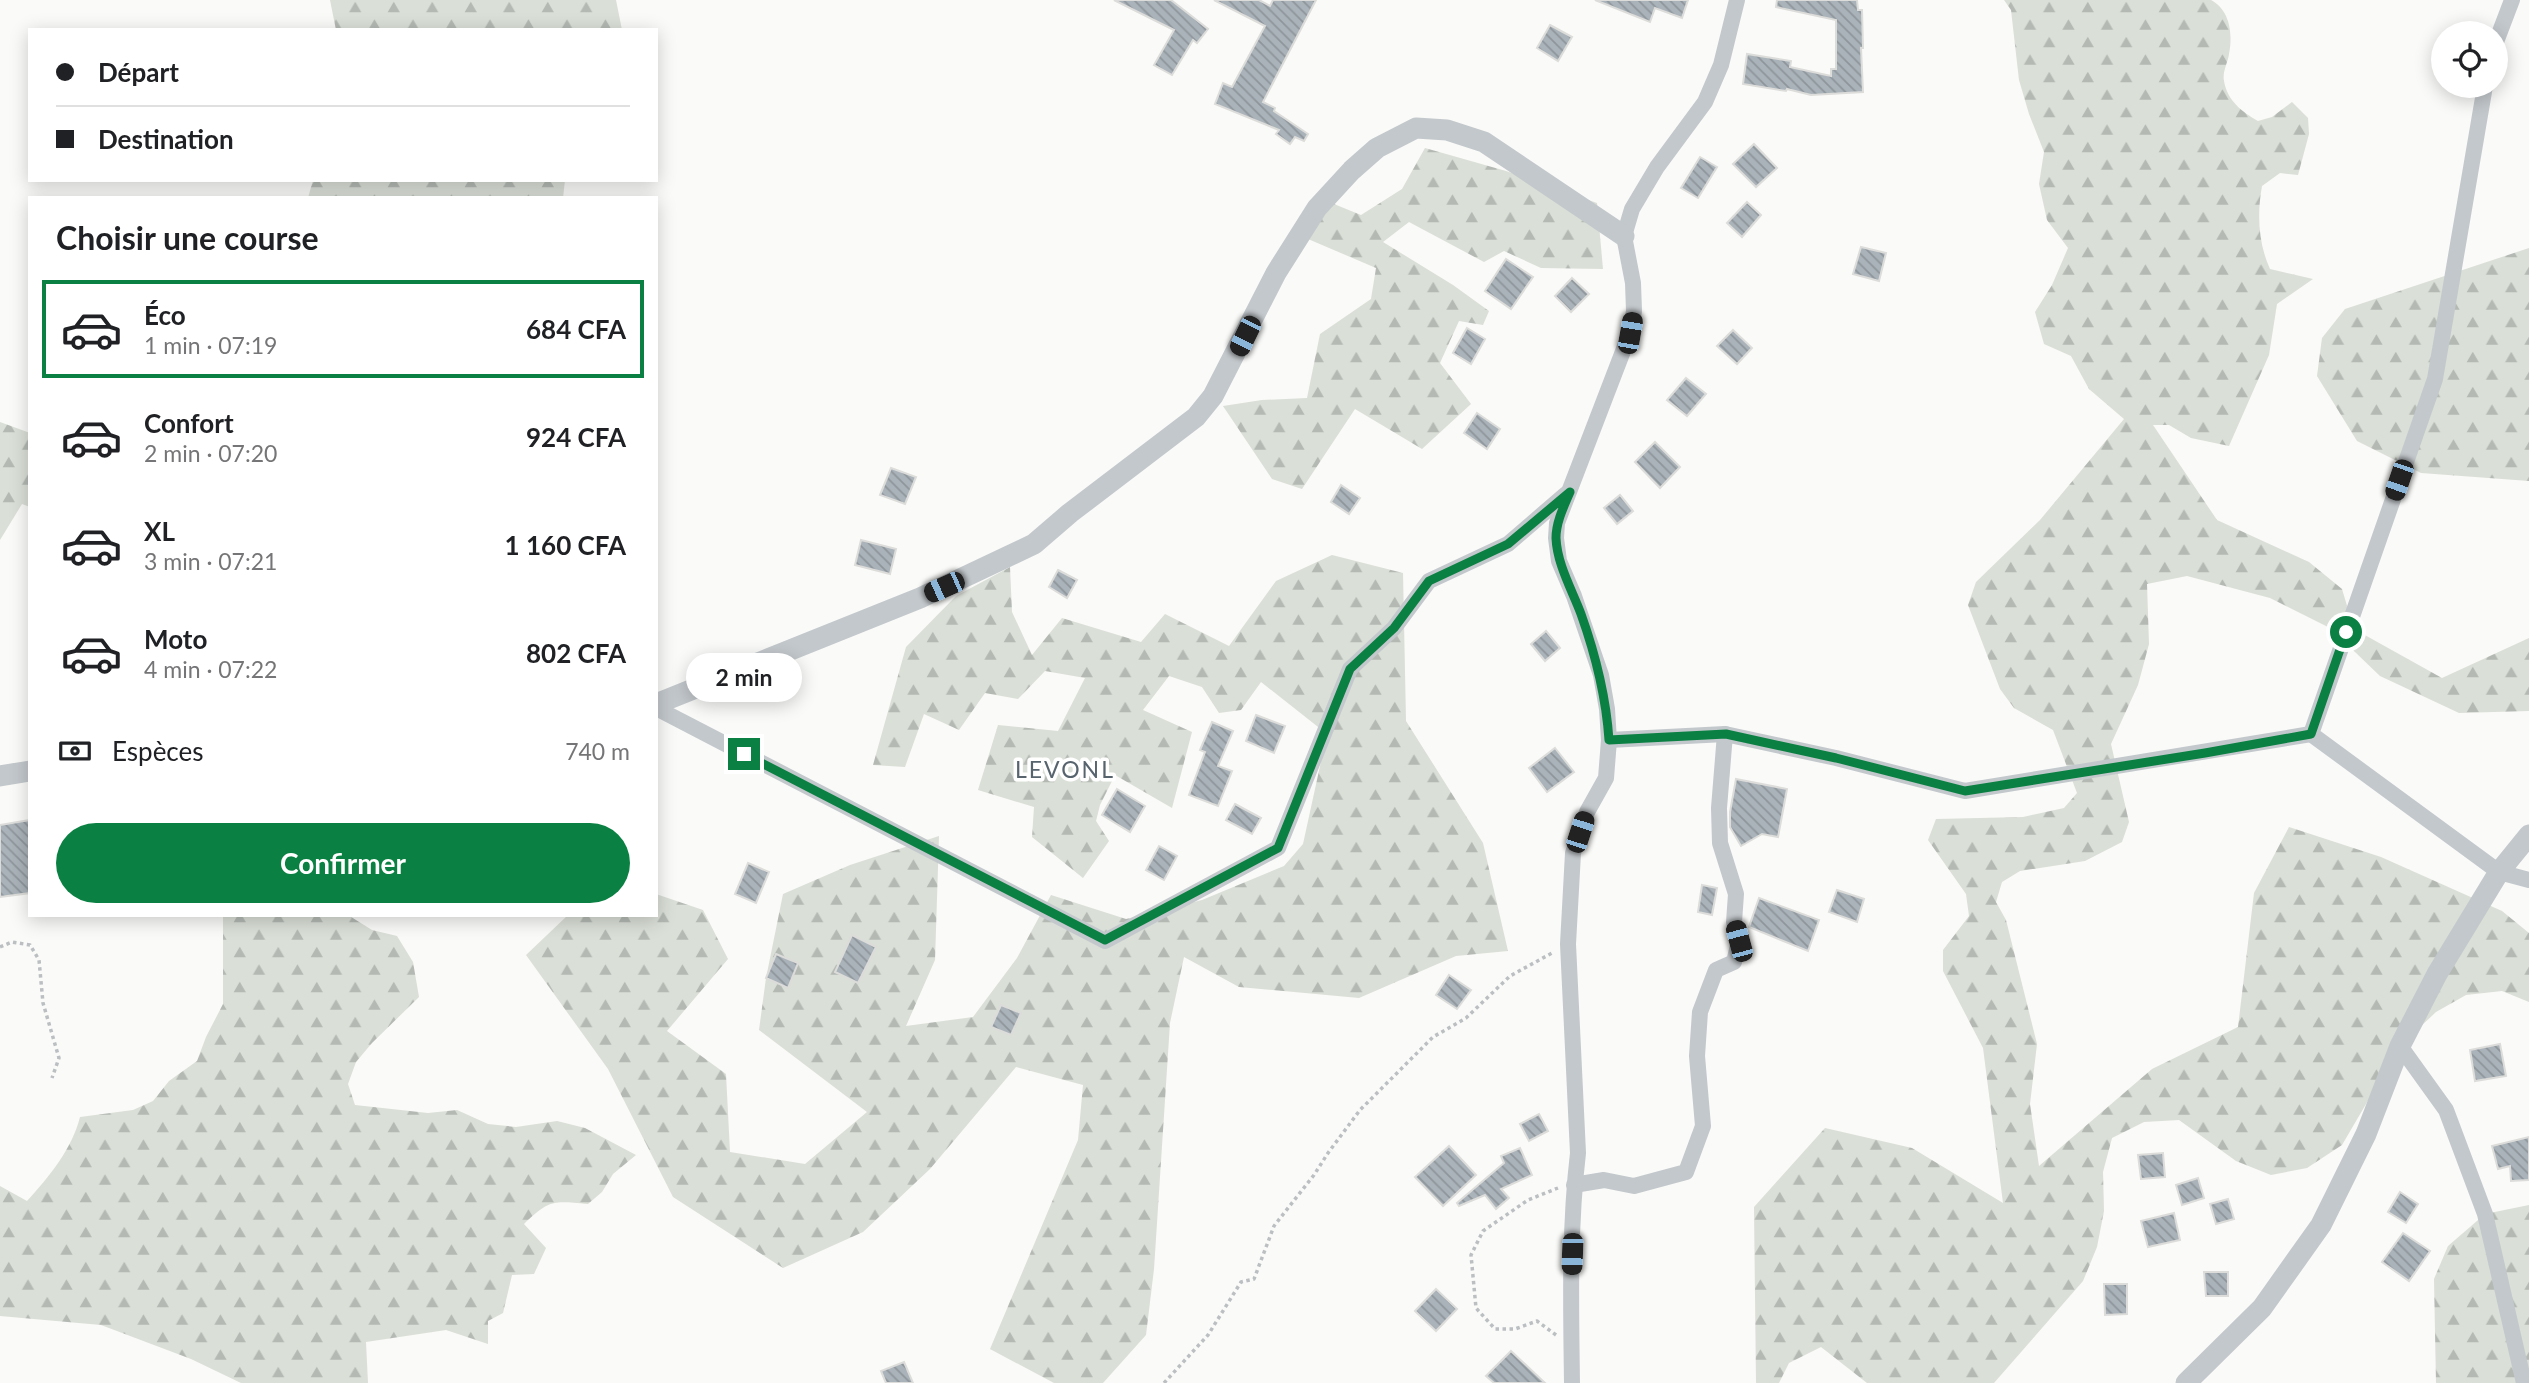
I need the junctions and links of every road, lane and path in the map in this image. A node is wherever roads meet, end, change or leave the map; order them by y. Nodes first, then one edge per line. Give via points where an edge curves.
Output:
1 (1737, 0) edge
2 (2512, 0) edge
3 (2504, 21) edge
4 (2483, 98) edge
5 (1624, 236) junction
6 (1570, 492) junction
7 (658, 705) edge
8 (658, 707) edge
9 (1726, 734) junction
10 (2311, 734) junction
11 (1609, 740) junction
12 (28, 771) edge
13 (0, 776) edge
14 (2529, 835) edge
15 (2499, 872) junction
16 (2529, 880) edge
17 (1569, 944) junction
18 (0, 947) edge
19 (2400, 1046) junction
20 (52, 1078) dead end
21 (1574, 1185) junction
22 (1571, 1346) junction
23 (1164, 1383) edge
24 (1572, 1383) edge
25 (2186, 1383) edge
26 (2524, 1383) edge

1 - 5 street via 1721,65 1705,102 1641,191
2 - 3 street
4 - 10 street via 2435,379
5 - 6 street via 1633,283 1630,333
5 - 7 street via 1484,142 1447,130 1416,128 1377,148 1317,208 1276,273 1217,389 1196,417 1034,544 920,598
6 - 8 street via 1508,544 1429,581 1394,628 1350,669 1278,848 1105,940
6 - 11 street via 1558,523 1559,561 1601,675
9 - 10 street via 1965,791
9 - 11 street
9 - 21 street via 1720,843 1736,894 1734,922 1739,941 1734,962 1716,970 1700,1012 1697,1056 1703,1126 1695,1152 1686,1172 1634,1186 1604,1180
10 - 15 street
11 - 17 street via 1606,778 1587,812 1573,853
12 - 13 street
14 - 15 street
15 - 16 street
15 - 19 street
17 - 21 street via 1578,1153
17 - 23 path via 1510,976 1465,1018 1433,1037 1360,1111 1274,1226 1254,1279 1241,1282 1208,1335
18 - 20 path via 12,942 30,945 39,960 43,1003 59,1058
19 - 25 street via 2366,1134 2321,1225 2262,1308
19 - 26 street via 2446,1110 2485,1214
21 - 22 street
21 - 22 path via 1528,1199 1483,1231 1471,1255 1476,1308 1495,1329 1515,1329 1537,1321
22 - 24 street

